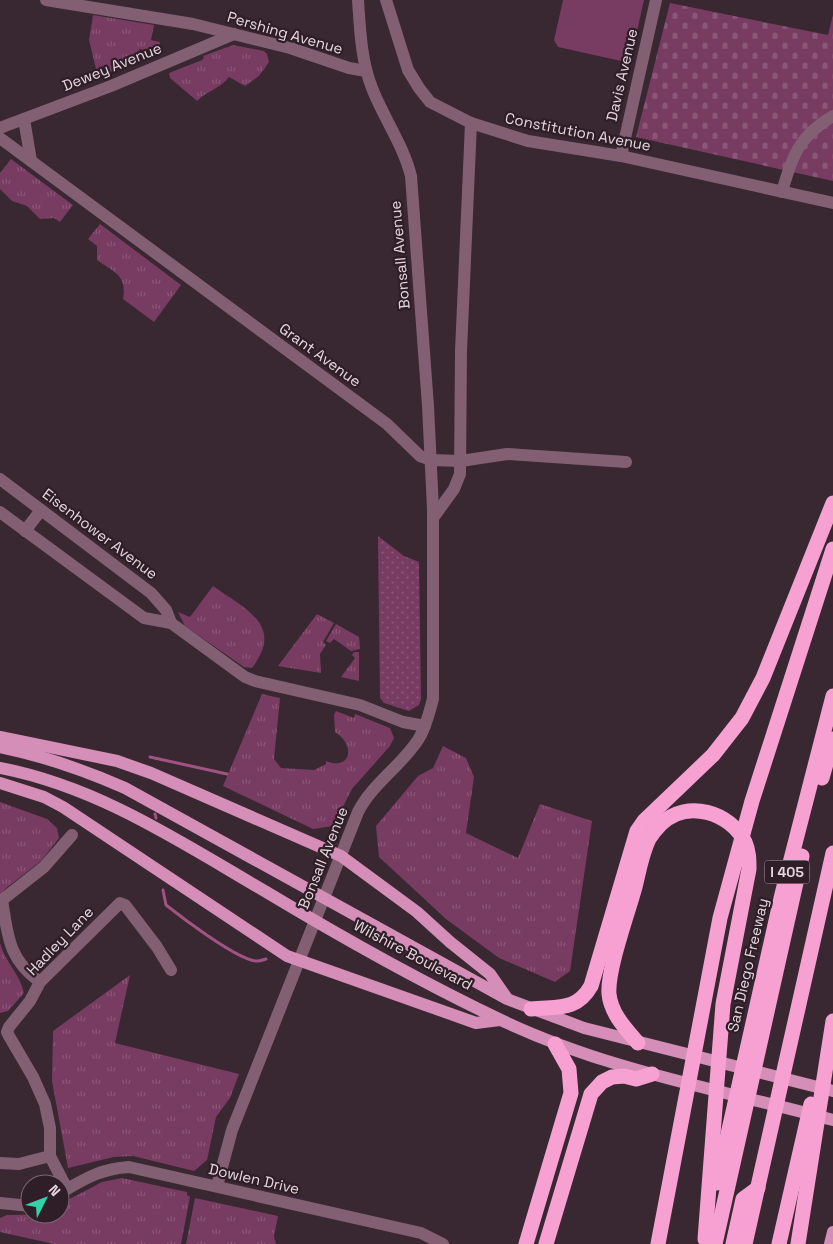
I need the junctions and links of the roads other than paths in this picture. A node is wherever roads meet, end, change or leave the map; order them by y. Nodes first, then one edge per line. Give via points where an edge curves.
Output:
1 (46, 0) edge
2 (358, 0) edge
3 (386, 0) edge
4 (656, 0) edge
5 (234, 34) junction
6 (366, 71) junction
7 (833, 116) edge
8 (24, 120) junction
9 (471, 123) junction
10 (0, 128) edge
11 (0, 138) edge
12 (621, 156) junction
13 (32, 162) junction
14 (782, 192) junction
15 (833, 203) edge
16 (431, 460) junction
17 (460, 461) junction
18 (626, 462) dead end
19 (0, 479) edge
20 (833, 503) edge
21 (41, 510) junction
22 (0, 512) edge
23 (433, 518) junction
24 (25, 531) junction
25 (833, 550) edge
26 (171, 623) junction
27 (833, 696) edge
28 (425, 726) junction
29 (0, 737) edge
30 (833, 739) edge
31 (0, 746) edge
32 (0, 768) edge
33 (0, 783) edge
34 (72, 835) dead end
35 (833, 853) edge
36 (341, 856) junction
37 (299, 961) junction
38 (171, 970) dead end
39 (40, 982) junction
40 (507, 1000) junction
41 (530, 1009) junction
42 (500, 1020) junction
43 (833, 1021) edge
44 (4, 1035) edge
45 (638, 1043) junction
46 (555, 1044) junction
47 (753, 1051) junction
48 (832, 1068) edge
49 (652, 1074) junction
50 (833, 1091) edge
51 (833, 1120) edge
52 (50, 1156) junction
53 (0, 1163) edge
54 (57, 1174) edge
55 (218, 1186) junction
56 (70, 1187) edge
57 (758, 1188) junction
58 (0, 1203) edge
59 (20, 1205) edge
60 (833, 1232) edge
61 (708, 1242) edge
62 (443, 1244) edge
63 (526, 1244) edge
64 (546, 1244) edge
65 (658, 1244) edge
66 (732, 1244) edge
67 (745, 1244) edge
68 (780, 1244) edge
69 (798, 1244) edge
70 (830, 1244) edge

1 - 5 street, Pershing Avenue via 193,24
2 - 6 street, Bonsall Avenue
3 - 9 street, Constitution Avenue via 408,70 419,88 430,102
4 - 12 street, Davis Avenue
5 - 6 street, Pershing Avenue
5 - 8 street, Dewey Avenue
6 - 16 street, Bonsall Avenue via 407,162 410,176
7 - 14 street via 802,140 788,168
8 - 10 street, Dewey Avenue
8 - 13 street
9 - 12 street, Constitution Avenue via 528,141
9 - 17 street via 461,351
11 - 13 street, Grant Avenue
12 - 14 street, Constitution Avenue
13 - 16 street, Grant Avenue via 386,423 420,456
14 - 15 street, Constitution Avenue
16 - 17 street
16 - 23 street, Bonsall Avenue
17 - 18 street via 507,454
17 - 23 street via 460,474 454,489
19 - 21 street, Eisenhower Avenue
20 - 41 highway via 763,678 742,718 713,755 644,821 637,832 591,986 572,1006
21 - 24 street
21 - 26 street, Eisenhower Avenue via 151,593 166,610
22 - 24 street, Eisenhower Avenue
23 - 28 street, Bonsall Avenue via 432,699
24 - 26 street, Eisenhower Avenue via 144,618
25 - 65 highway via 752,801 720,918
26 - 28 street, Eisenhower Avenue via 250,679 360,705 403,722
27 - 47 highway, San Diego Freeway / I 405 via 782,894
28 - 36 street, Bonsall Avenue via 407,754 362,803
29 - 36 main road via 108,759 151,773
30 - 47 highway
31 - 40 main road, Wilshire Boulevard via 81,769 125,788
32 - 42 main road, Wilshire Boulevard via 54,781 92,795 147,822 327,928
33 - 37 main road via 44,796 63,806 188,888 206,904 284,955
34 - 39 street via 44,867 2,900 10,948 19,962
35 - 57 highway, I 405
36 - 37 street, Bonsall Avenue
36 - 40 main road via 417,912 490,974
37 - 42 main road via 476,1023
37 - 55 street, Bonsall Avenue via 232,1130
38 - 39 street, Hadley Lane via 157,947 120,903
39 - 44 street, Hadley Lane
40 - 41 main road, Wilshire Boulevard
41 - 45 main road, Wilshire Boulevard
42 - 46 main road, Wilshire Boulevard
43 - 69 highway
44 - 52 street, Hadley Lane via 33,1077 45,1104 50,1128
45 - 50 main road, Wilshire Boulevard
45 - 61 highway via 618,1018 609,994 614,962 649,839 662,822 682,813 693,811 716,815 728,822 745,843 748,876 723,1004
46 - 49 main road, Wilshire Boulevard
46 - 63 highway via 569,1069 571,1093
47 - 61 highway, San Diego Freeway / I 405
48 - 68 highway via 816,1092 803,1136
49 - 51 main road, Wilshire Boulevard
49 - 64 highway via 636,1079 612,1077 591,1094
52 - 53 street via 19,1164
52 - 54 street, Hadley Lane
55 - 56 street, Dowlen Drive via 129,1167 109,1168
55 - 62 street, Dowlen Drive via 421,1233
57 - 66 highway via 743,1199
57 - 67 highway, I 405
58 - 59 street
60 - 70 main road

